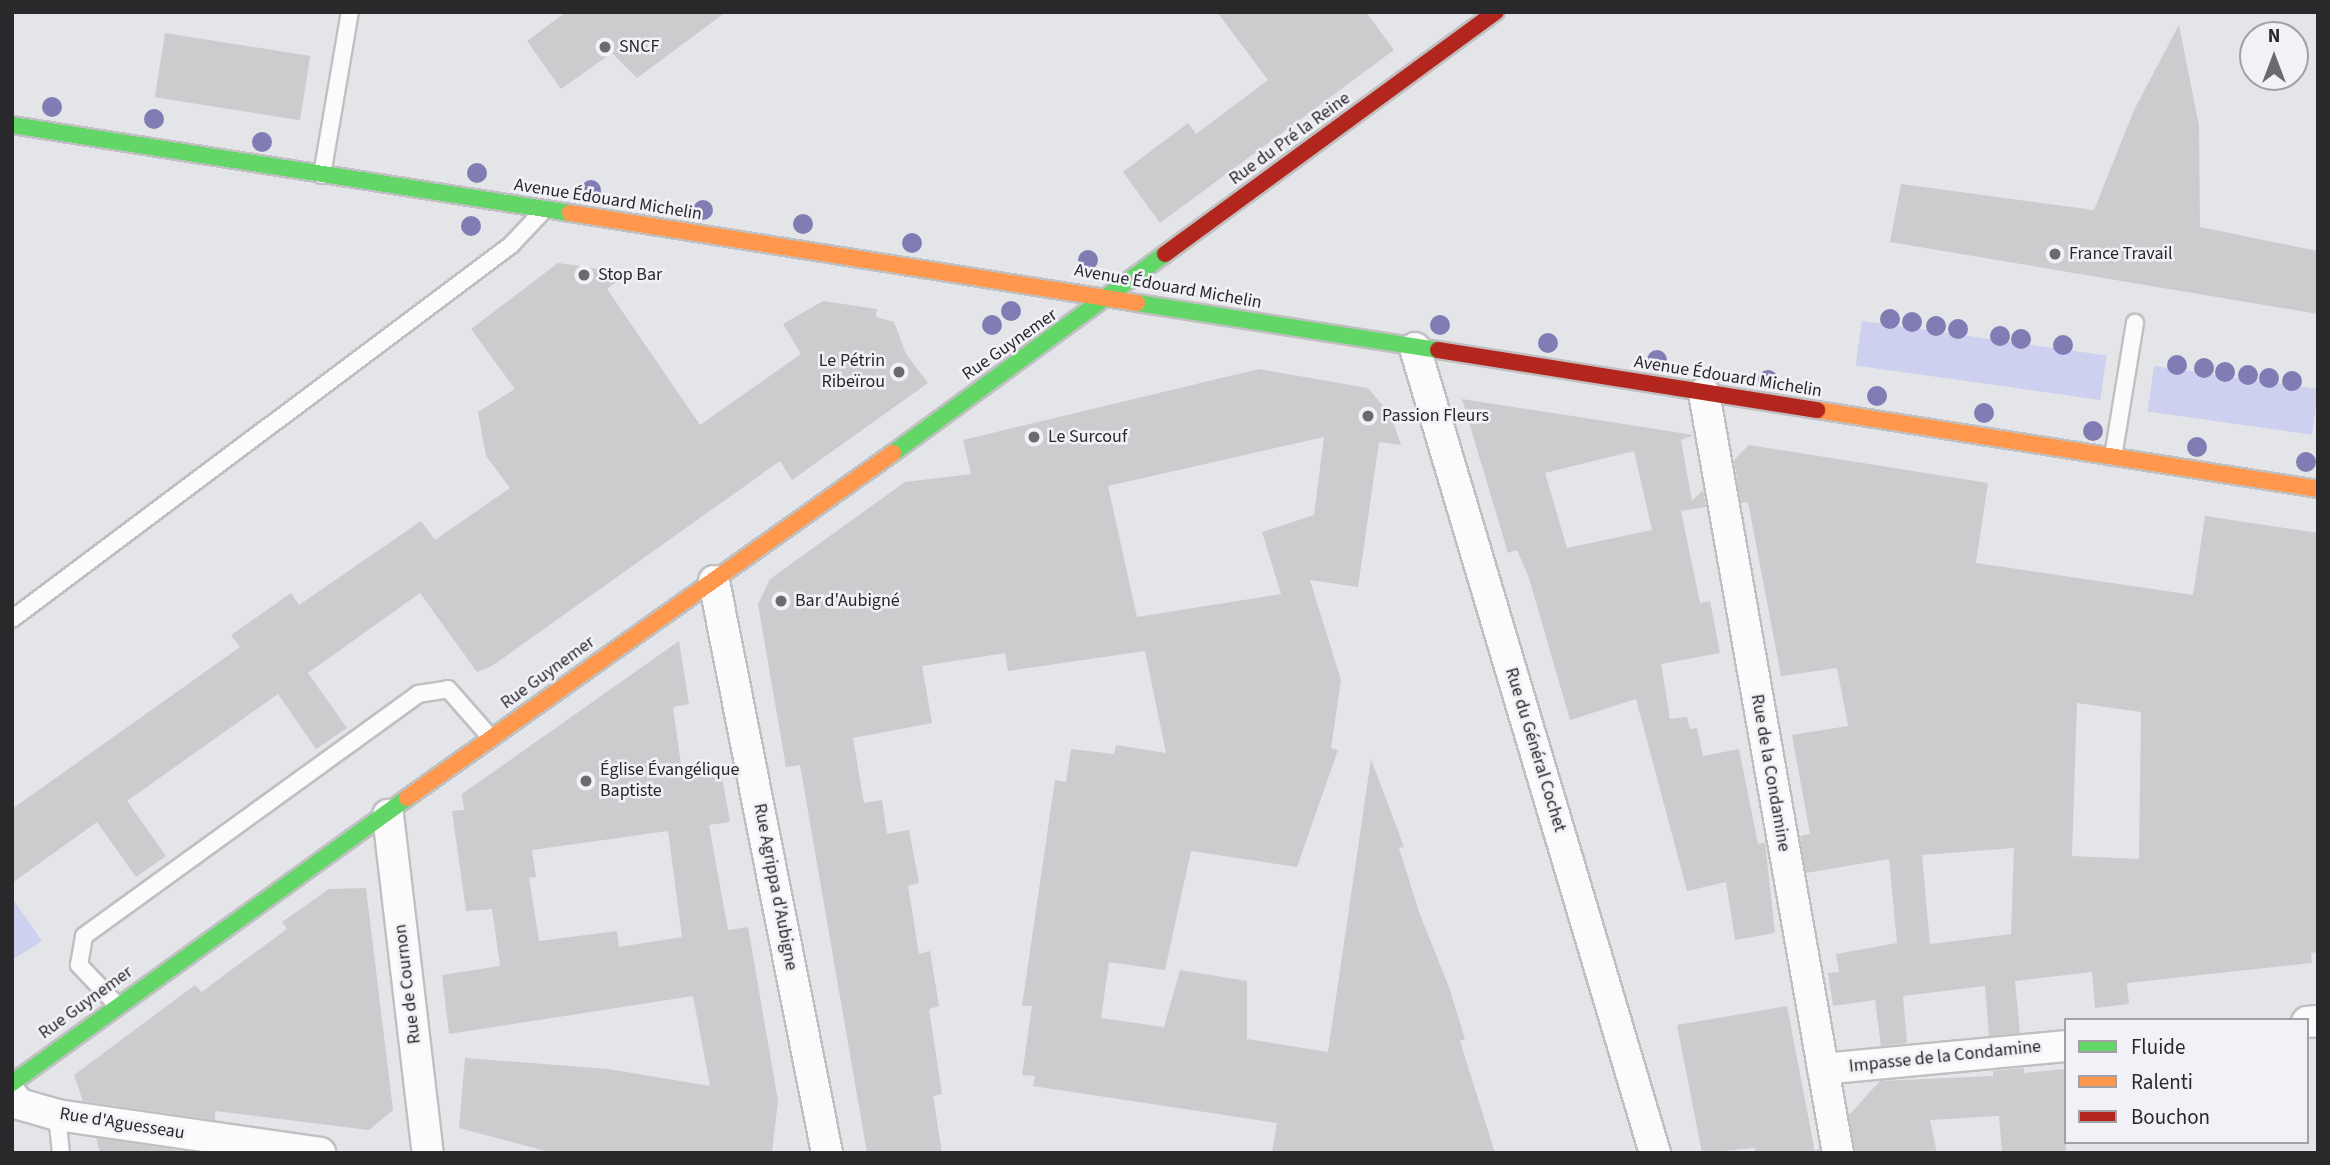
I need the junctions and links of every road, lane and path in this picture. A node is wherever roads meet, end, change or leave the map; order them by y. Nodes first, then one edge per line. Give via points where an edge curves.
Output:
1 (350, 12) edge
2 (1496, 12) edge
3 (12, 125) edge
4 (323, 175) junction
5 (545, 210) junction
6 (1106, 297) junction
7 (2135, 323) dead end
8 (1415, 348) junction
9 (1704, 393) junction
10 (2113, 457) junction
11 (2318, 489) edge
12 (714, 581) junction
13 (12, 619) edge
14 (491, 738) junction
15 (388, 815) junction
16 (116, 1004) junction
17 (2064, 1046) edge
18 (1824, 1069) junction
19 (12, 1083) edge
20 (12, 1096) edge
21 (57, 1115) junction
22 (61, 1153) edge
23 (320, 1153) edge
24 (428, 1153) edge
25 (827, 1153) edge
26 (1655, 1153) edge
27 (1838, 1153) edge

1 - 4 lane
2 - 6 main road, Rue du Pré la Reine
3 - 4 main road, Avenue Édouard Michelin
4 - 5 main road, Avenue Édouard Michelin
5 - 6 main road, Avenue Édouard Michelin
5 - 13 lane via 511,245
6 - 8 main road, Avenue Édouard Michelin
6 - 12 main road, Rue Guynemer
7 - 10 lane
8 - 9 main road, Avenue Édouard Michelin
8 - 26 street, Rue du Général Cochet
9 - 10 main road, Avenue Édouard Michelin
9 - 18 street, Rue de la Condamine
10 - 11 main road, Avenue Édouard Michelin
12 - 14 main road, Rue Guynemer
12 - 25 street, Rue Agrippa d'Aubigne
14 - 15 main road, Rue Guynemer
14 - 16 lane via 448,689 418,694 84,936 79,965
15 - 16 main road, Rue Guynemer
15 - 24 street, Rue de Cournon
16 - 19 main road, Rue Guynemer
17 - 18 street, Impasse de la Condamine
18 - 27 street, Rue de la Condamine
20 - 21 street, Rue d'Aguesseau via 19,1104
21 - 22 lane
21 - 23 street, Rue d'Aguesseau

